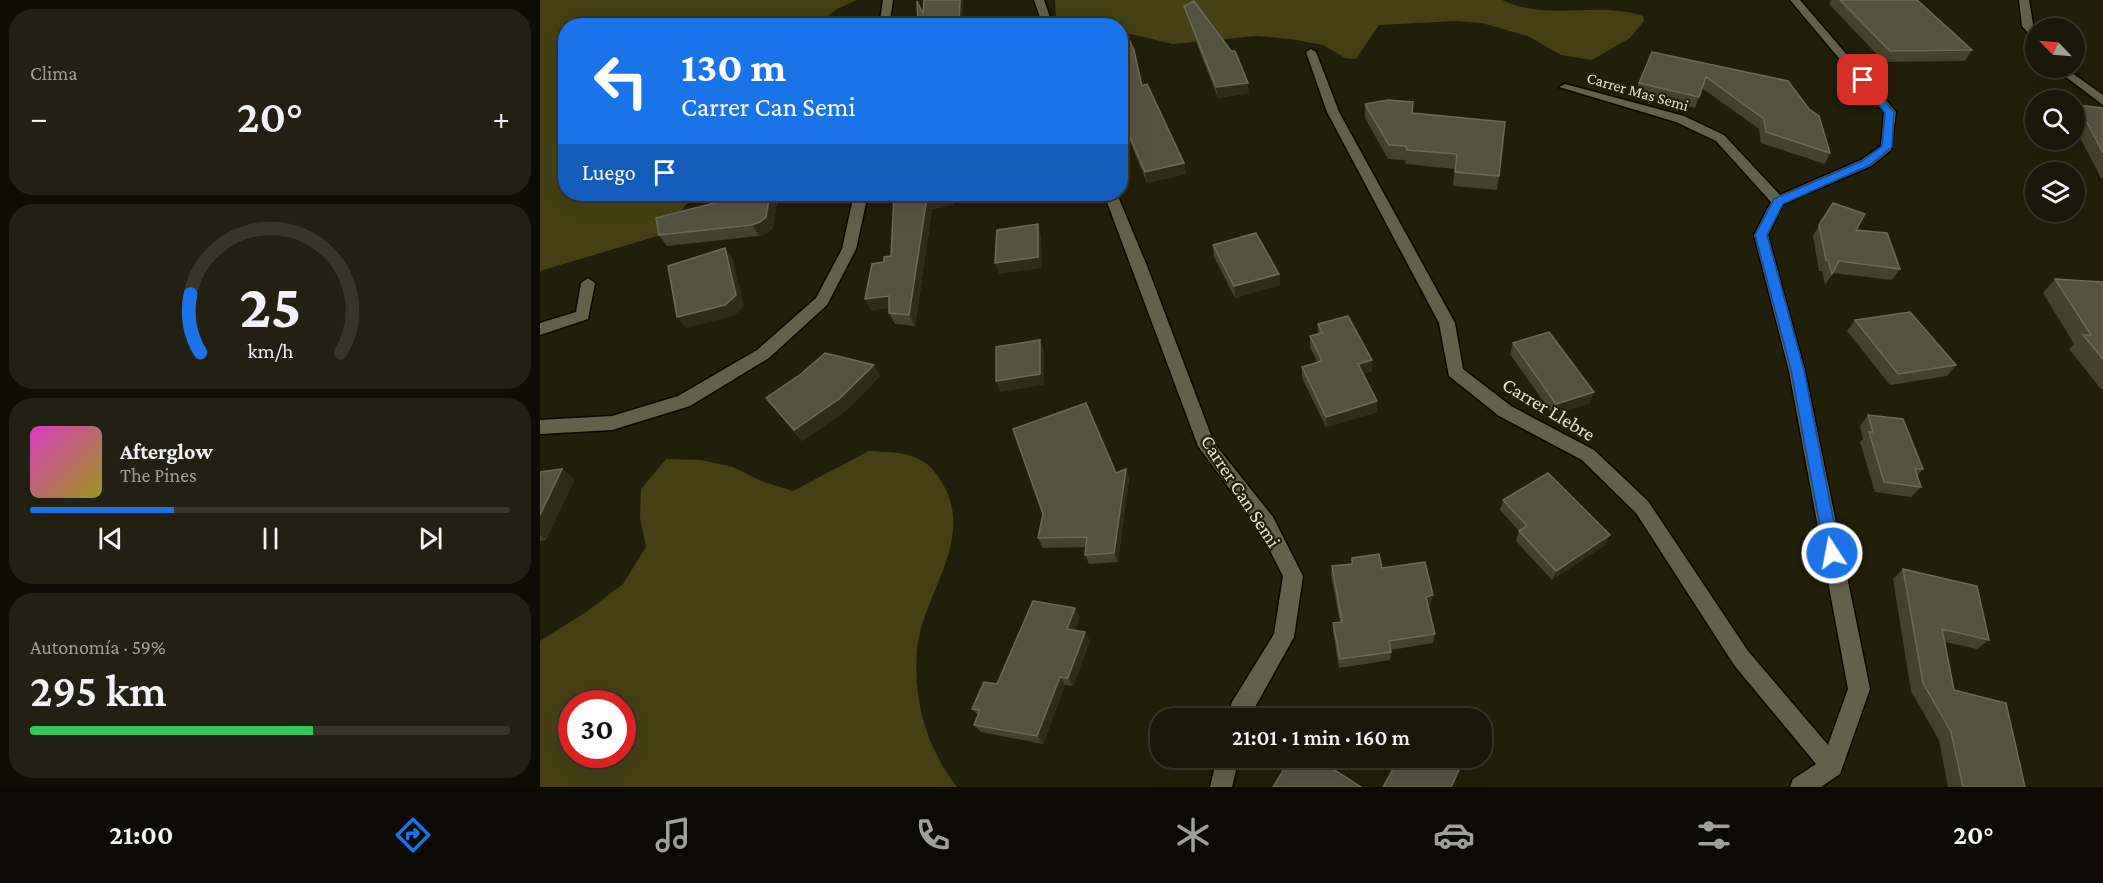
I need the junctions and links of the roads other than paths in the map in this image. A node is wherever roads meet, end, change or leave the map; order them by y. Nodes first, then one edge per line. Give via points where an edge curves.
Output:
1 (888, 0) edge
2 (1039, 0) edge
3 (1795, 0) edge
4 (2024, 0) edge
5 (885, 18) edge
6 (1045, 18) edge
7 (2026, 18) edge
8 (1311, 52) dead end
9 (2072, 78) edge
10 (1565, 87) dead end
11 (2103, 101) edge
12 (859, 201) edge
13 (1113, 201) edge
14 (1778, 201) junction
15 (588, 283) dead end
16 (540, 329) edge
17 (540, 427) edge
18 (1241, 708) edge
19 (1832, 766) junction
20 (1226, 768) edge
21 (1221, 787) edge
22 (1801, 787) edge

1 - 5 street
2 - 6 street
3 - 14 street via 1890,112 1887,147 1866,163
4 - 7 street
8 - 19 street, Carrer Llebre via 1333,112 1447,323 1455,372 1505,411 1588,455 1642,507 1741,658
9 - 11 street
10 - 14 street, Carrer Mas Semi via 1680,119 1720,138
12 - 17 street via 849,249 822,301 763,354 684,401 612,423
13 - 18 street, Carrer Can Semi via 1207,446 1266,523 1293,576 1284,638
14 - 19 street via 1761,235 1797,370 1859,689
15 - 16 street via 583,315
19 - 22 street
20 - 21 street

